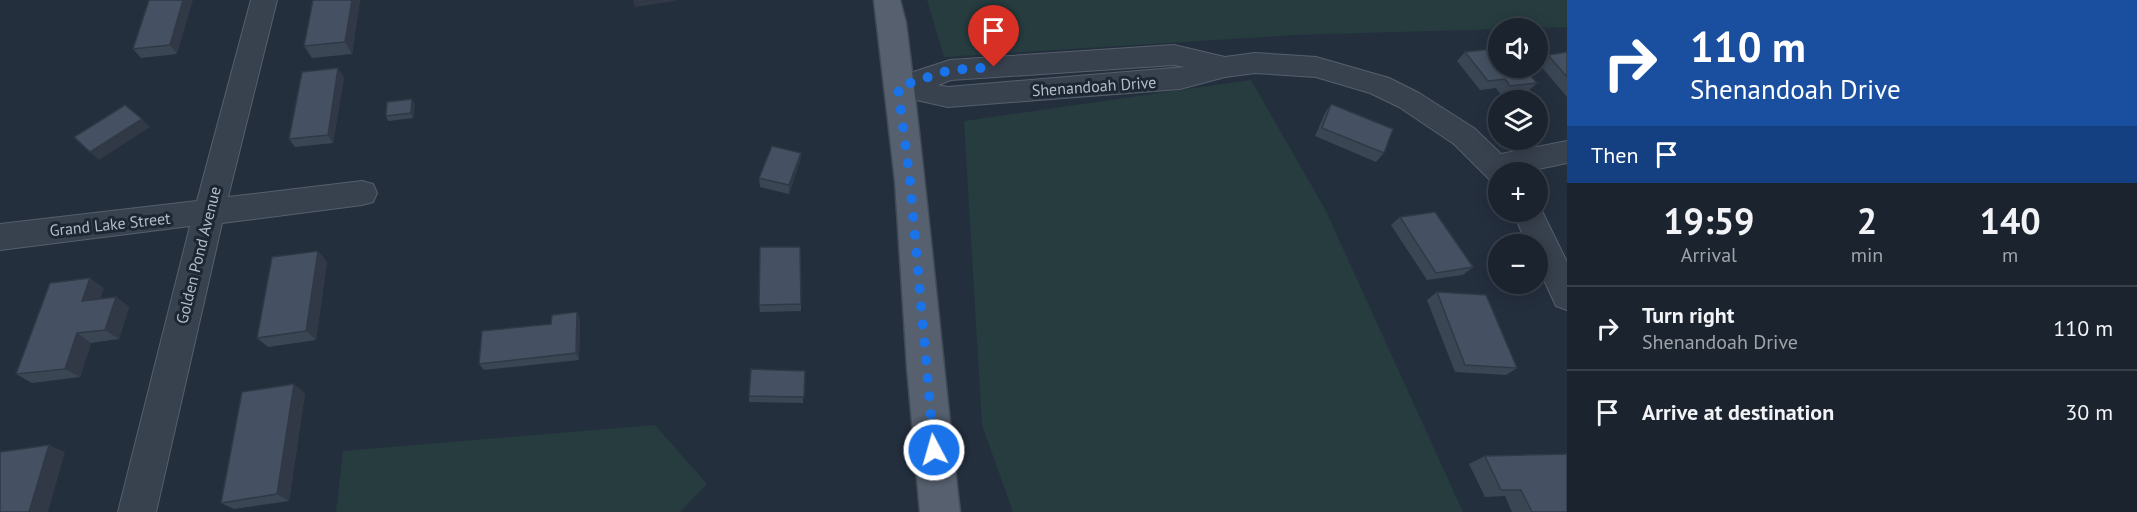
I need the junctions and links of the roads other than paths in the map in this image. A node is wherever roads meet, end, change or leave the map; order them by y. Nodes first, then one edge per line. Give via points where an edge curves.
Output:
1 (264, 0) edge
2 (886, 0) edge
3 (898, 87) junction
4 (1567, 152) edge
5 (1489, 162) edge
6 (1528, 162) edge
7 (362, 193) dead end
8 (210, 213) junction
9 (1533, 222) edge
10 (0, 237) edge
11 (1567, 296) edge
12 (137, 512) edge
13 (940, 512) edge

1 - 8 street, Golden Pond Avenue
2 - 3 main road
3 - 5 street, Shenandoah Drive via 948,98 1179,79 1225,67 1274,63 1316,67 1379,86 1438,116
3 - 13 main road
4 - 6 street
7 - 8 street, Grand Lake Street
8 - 10 street, Grand Lake Street
8 - 12 street, Golden Pond Avenue
9 - 11 street

